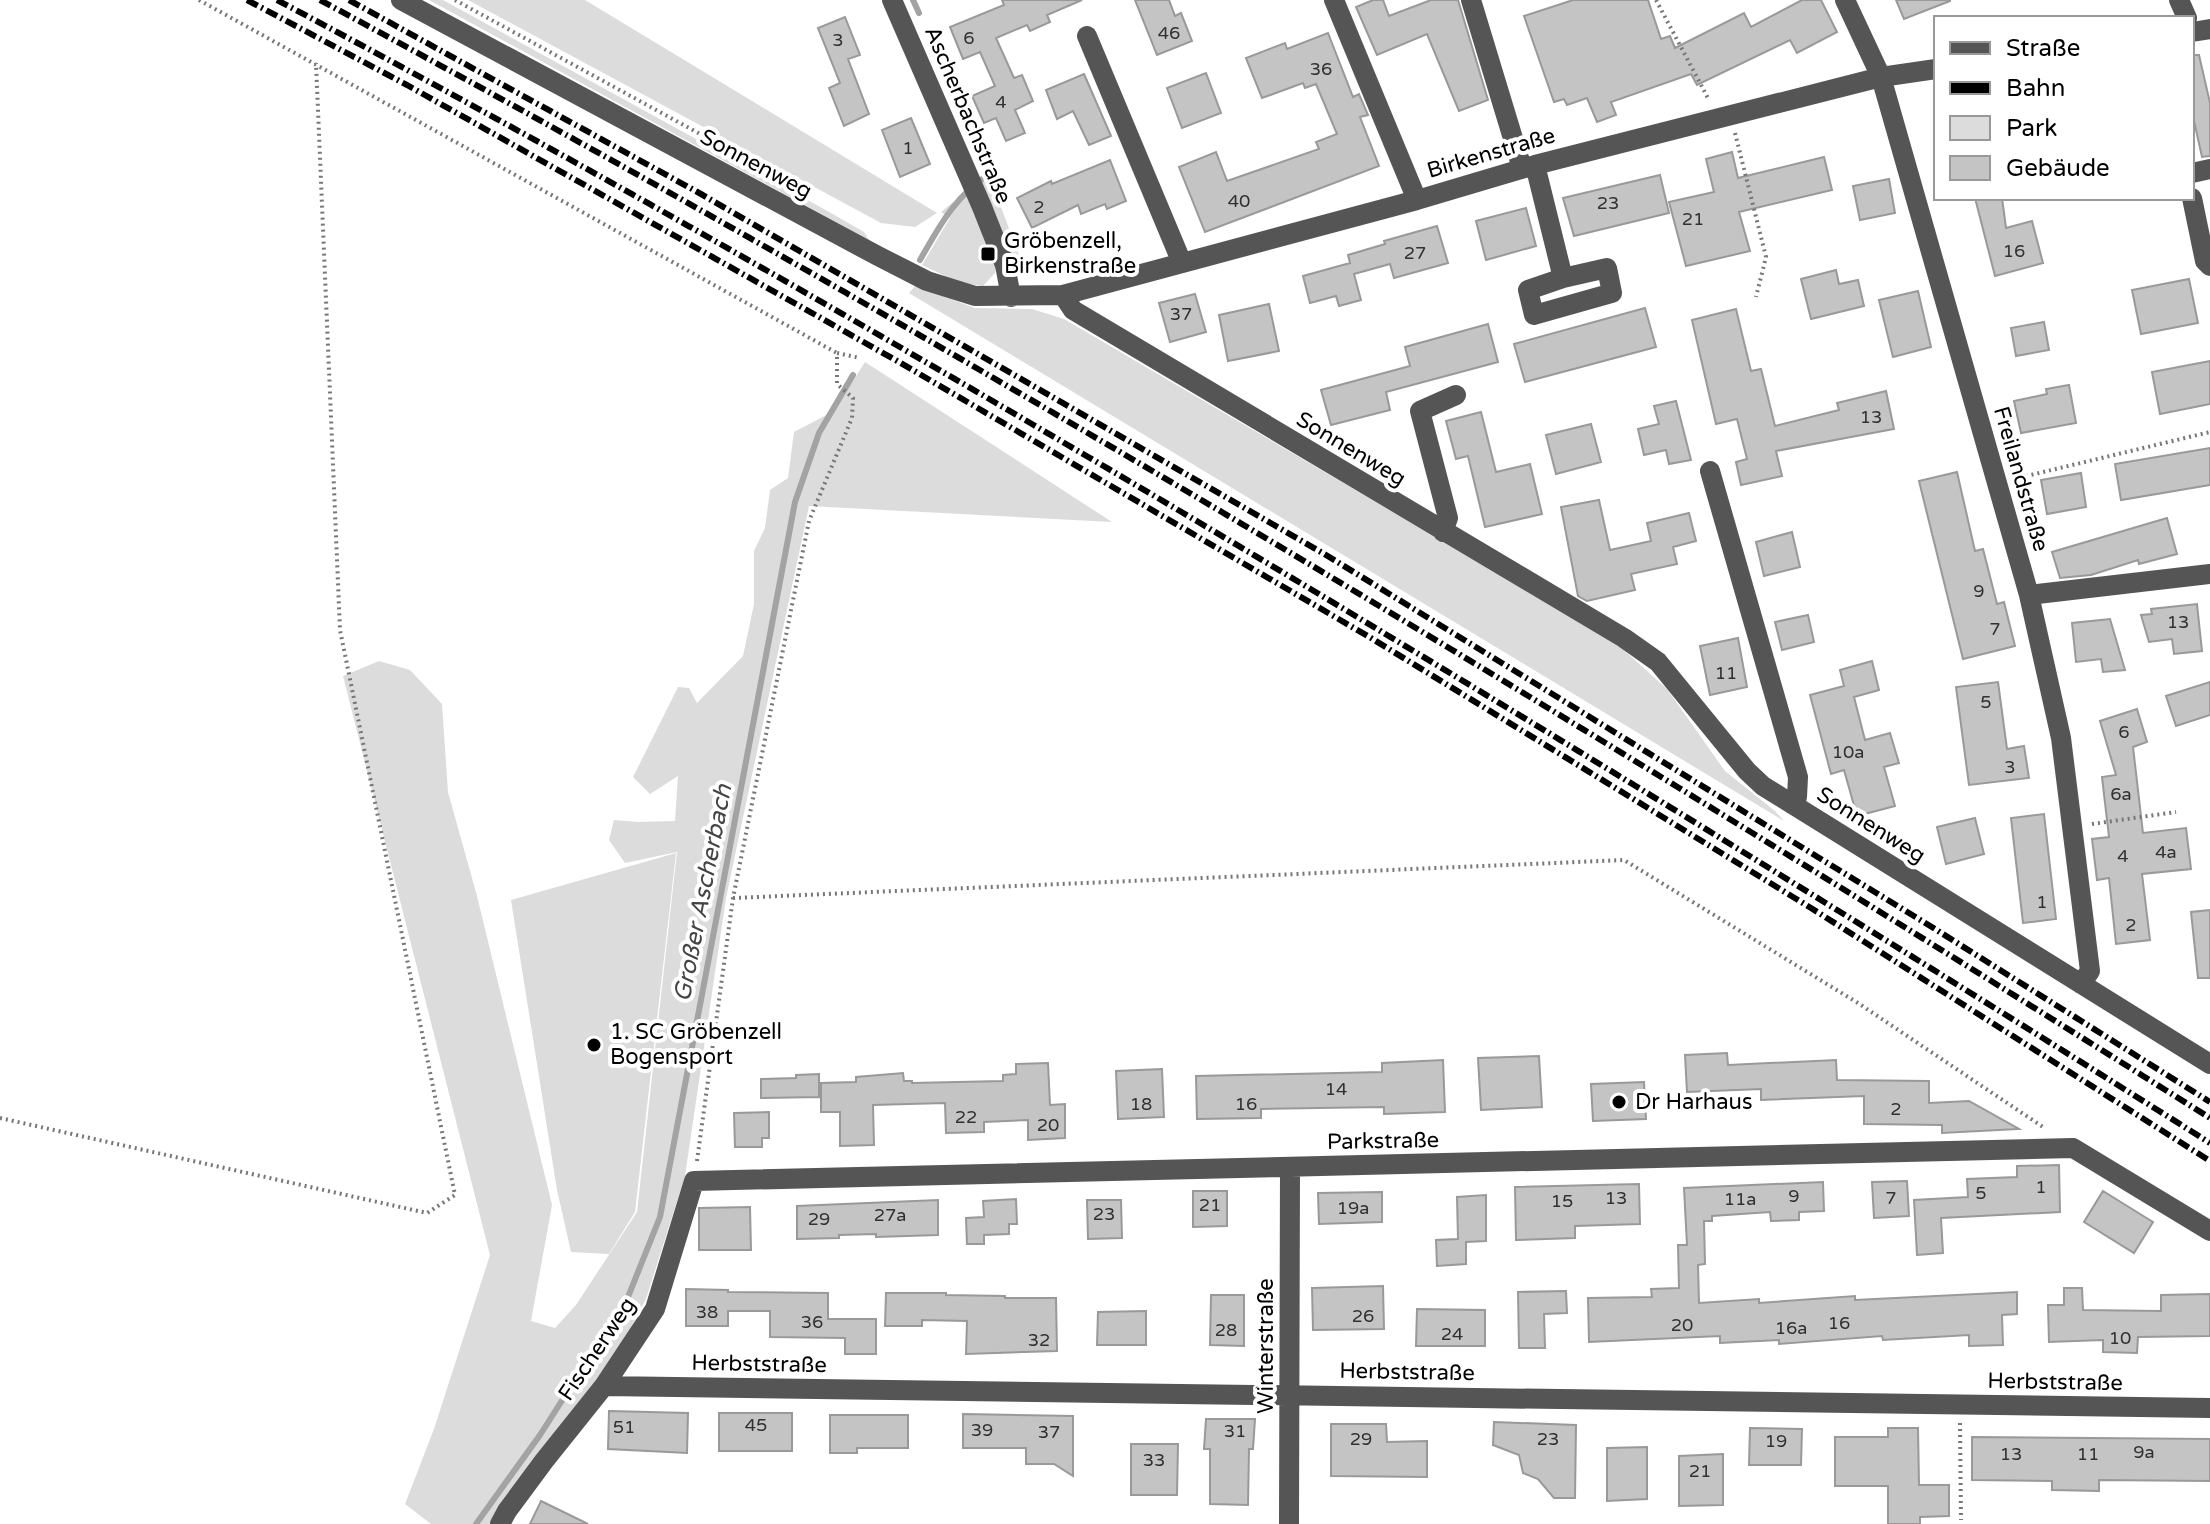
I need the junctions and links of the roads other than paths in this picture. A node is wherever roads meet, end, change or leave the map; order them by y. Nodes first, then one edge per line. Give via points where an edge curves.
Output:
1 (401, 0) edge
2 (892, 0) edge
3 (1334, 0) edge
4 (1471, 0) edge
5 (1845, 0) edge
6 (1087, 36) dead end
7 (1934, 69) edge
8 (1881, 77) junction
9 (1528, 166) junction
10 (1417, 200) junction
11 (2192, 200) edge
12 (1182, 263) junction
13 (2210, 266) edge
14 (1563, 278) dead end
15 (1063, 295) junction
16 (1011, 297) junction
17 (1456, 395) dead end
18 (1710, 471) dead end
19 (1443, 532) junction
20 (2210, 574) edge
21 (2029, 595) junction
22 (1792, 804) junction
23 (2081, 984) junction
24 (2210, 1064) edge
25 (1290, 1168) junction
26 (694, 1181) joint
27 (2210, 1231) edge
28 (604, 1386) junction
29 (1290, 1394) junction
30 (2210, 1408) edge
31 (500, 1524) edge
32 (1289, 1524) edge

1 - 16 street, Sonnenweg via 927,281 975,296
2 - 16 street, Ascherbachstraße via 982,207 1005,265
3 - 10 street
4 - 9 street
5 - 8 street, Freilandstraße
6 - 12 street
7 - 8 street, Birkenstraße
8 - 9 street, Birkenstraße via 1722,110
8 - 21 street, Freilandstraße
9 - 10 street, Birkenstraße
9 - 14 street
10 - 12 street, Birkenstraße
11 - 13 street
12 - 15 street, Birkenstraße
15 - 16 street, Sonnenweg
15 - 19 street, Sonnenweg via 1073,310
17 - 19 street via 1420,411 1448,518
18 - 22 street via 1798,777
19 - 22 street, Sonnenweg via 1658,662 1747,771
20 - 21 street
21 - 23 street, Freilandstraße via 2061,738 2090,971
22 - 23 street, Sonnenweg
23 - 24 street, Sonnenweg
25 - 26 street, Parkstraße
25 - 27 street, Parkstraße via 2073,1148
25 - 29 street, Winterstraße
26 - 28 street, Fischerweg via 655,1309
28 - 29 street, Herbststraße
28 - 31 street, Fischerweg
29 - 30 street, Herbststraße
29 - 32 street, Winterstraße

